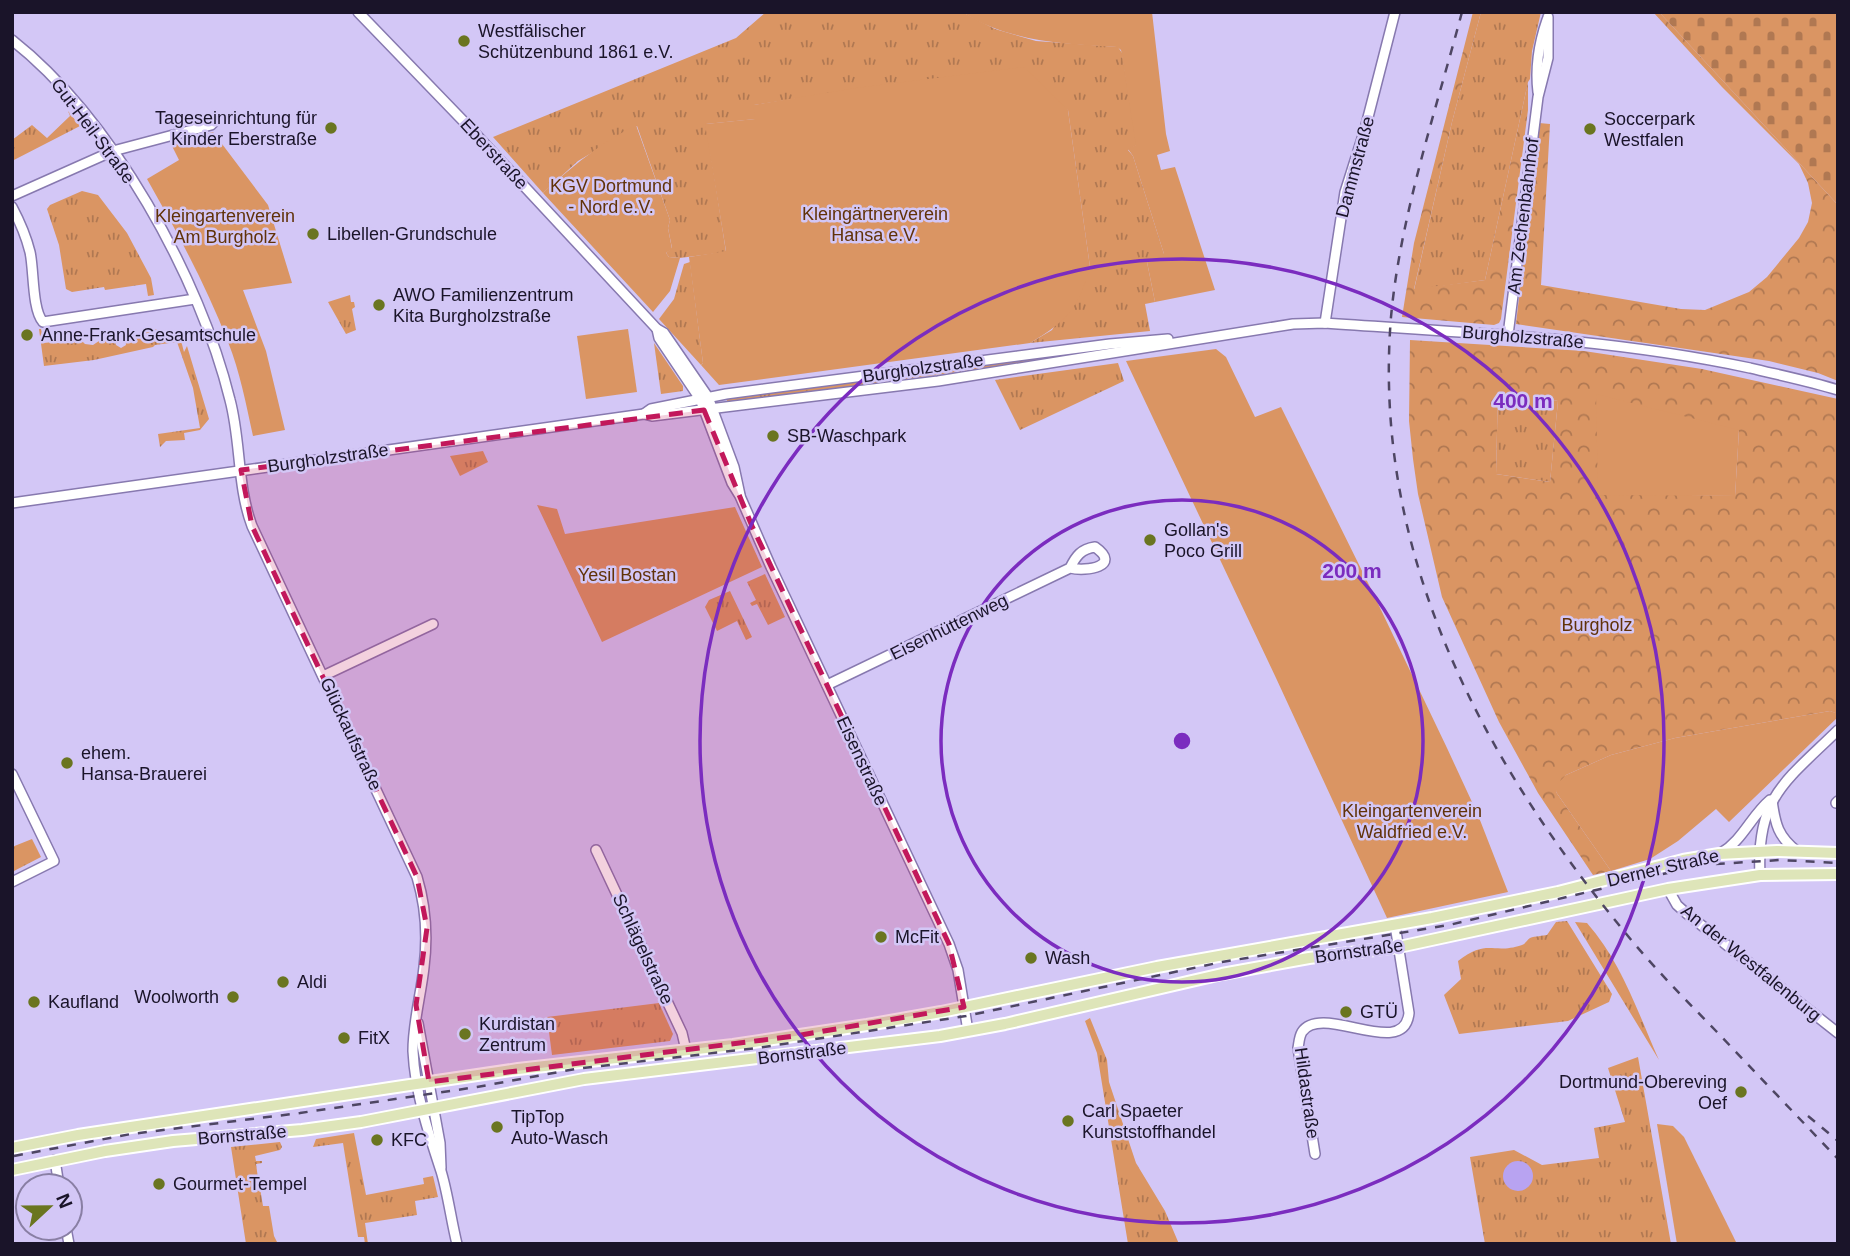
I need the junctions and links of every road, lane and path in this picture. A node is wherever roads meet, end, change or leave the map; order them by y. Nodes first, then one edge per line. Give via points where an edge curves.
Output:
1 (358, 12) edge
2 (1395, 12) edge
3 (1549, 15) edge
4 (12, 40) edge
5 (217, 119) dead end
6 (113, 151) junction
7 (12, 196) edge
8 (12, 206) edge
9 (195, 299) junction
10 (1325, 323) junction
11 (1508, 335) junction
12 (1148, 344) junction
13 (1838, 390) edge
14 (704, 398) junction
15 (708, 410) junction
16 (644, 414) junction
17 (241, 470) junction
18 (12, 503) edge
19 (1070, 568) dead end
20 (433, 624) dead end
21 (323, 676) junction
22 (827, 685) junction
23 (1838, 730) edge
24 (12, 774) edge
25 (16, 790) edge
26 (1772, 799) junction
27 (596, 850) dead end
28 (1759, 851) junction
29 (1798, 852) junction
30 (1838, 853) edge
31 (1719, 854) junction
32 (1838, 874) edge
33 (1760, 876) junction
34 (12, 882) edge
35 (1574, 889) joint
36 (1668, 890) junction
37 (1587, 907) joint
38 (1395, 925) junction
39 (1399, 947) junction
40 (964, 1007) junction
41 (968, 1031) junction
42 (1838, 1032) edge
43 (686, 1050) junction
44 (424, 1083) junction
45 (428, 1110) junction
46 (12, 1142) edge
47 (24, 1146) junction
48 (12, 1148) edge
49 (1315, 1154) dead end
50 (55, 1160) junction
51 (12, 1170) edge
52 (57, 1172) edge
53 (457, 1244) edge

1 - 14 street, Eberstraße via 664,332
2 - 10 street, Dammstraße via 1345,192
3 - 11 street, Am Zechenbahnhof via 1548,58 1538,97
4 - 6 street, Gut-Heil-Straße via 66,92
5 - 6 street via 211,125
6 - 7 street
6 - 9 street, Gut-Heil-Straße
8 - 9 street via 31,255 43,321
9 - 17 street, Gut-Heil-Straße via 230,400
10 - 11 street, Burgholzstraße
10 - 12 street, Burgholzstraße
11 - 13 street, Burgholzstraße via 1702,358
12 - 14 street, Burgholzstraße
12 - 15 street, Burgholzstraße via 938,381
14 - 15 street, Eberstraße
14 - 16 street, Burgholzstraße
15 - 16 street, Burgholzstraße
15 - 22 street, Eisenstraße via 732,483
16 - 17 street, Burgholzstraße
17 - 18 street, Burgholzstraße
17 - 21 street, Glückaufstraße via 252,526
19 - 22 street, Eisenhüttenweg
20 - 21 street
21 - 44 street, Glückaufstraße via 421,890 427,928 414,1054
22 - 40 street, Eisenstraße via 949,944
23 - 26 street
24 - 25 street
25 - 34 street via 54,861
26 - 28 street via 1763,819
26 - 29 street via 1778,832
26 - 31 street via 1737,842
27 - 43 street, Schlägelstraße via 680,1027
28 - 29 main road, Derner Straße
28 - 31 main road, Derner Straße
28 - 33 street
29 - 30 main road, Derner Straße
31 - 35 main road, Derner Straße
32 - 33 main road, Derner Straße
33 - 36 main road, Derner Straße
35 - 38 main road, Bornstraße
36 - 37 main road, Derner Straße
36 - 42 street, An der Westfalenburg via 1686,913
37 - 39 main road, Bornstraße
38 - 39 street, Hildastraße
38 - 40 main road, Bornstraße
39 - 41 main road, Bornstraße via 1223,974
39 - 49 street, Hildastraße via 1409,1013 1402,1028 1388,1033 1321,1023 1308,1027 1300,1037
40 - 41 street, Eisenstraße
40 - 43 main road, Bornstraße
41 - 45 main road, Bornstraße via 574,1080
43 - 44 main road, Bornstraße
44 - 45 street, Glückaufstraße
44 - 47 main road, Bornstraße
45 - 50 main road, Bornstraße
45 - 53 street, Glückaufstraße via 440,1143
46 - 47 street
47 - 48 main road, Bornstraße
50 - 51 main road, Bornstraße
50 - 52 street

